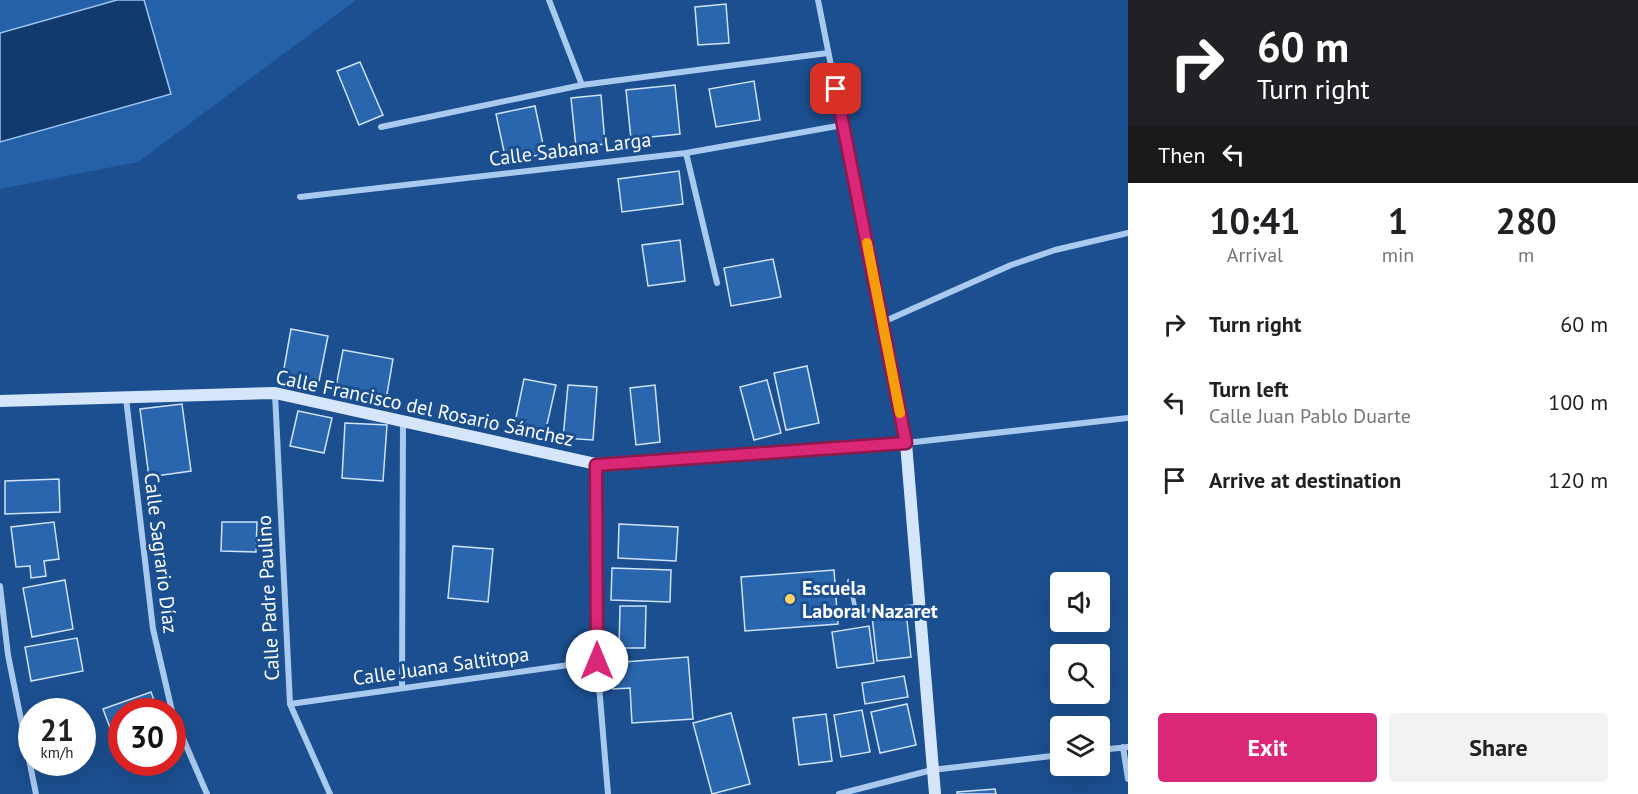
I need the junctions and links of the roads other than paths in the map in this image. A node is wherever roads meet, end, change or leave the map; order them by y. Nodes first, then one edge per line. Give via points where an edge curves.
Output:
1 (549, 0) edge
2 (818, 0) edge
3 (828, 53) junction
4 (582, 85) junction
5 (843, 125) junction
6 (381, 127) dead end
7 (686, 153) junction
8 (300, 197) dead end
9 (1128, 233) edge
10 (717, 283) dead end
11 (882, 322) junction
12 (275, 393) junction
13 (126, 397) junction
14 (0, 401) edge
15 (1128, 418) edge
16 (404, 422) junction
17 (906, 443) junction
18 (596, 465) junction
19 (849, 581) dead end
20 (0, 586) edge
21 (919, 606) junction
22 (597, 661) junction
23 (402, 687) junction
24 (169, 698) edge
25 (290, 704) junction
26 (186, 745) edge
27 (1126, 747) edge
28 (1110, 749) edge
29 (1050, 756) edge
30 (932, 770) junction
31 (1128, 779) edge
32 (36, 794) edge
33 (207, 794) edge
34 (330, 794) edge
35 (608, 794) edge
36 (839, 794) edge
37 (935, 794) edge

1 - 4 street
2 - 3 street
3 - 4 street
3 - 5 street
4 - 6 street
5 - 7 street, Calle Sabana Larga
5 - 11 street
7 - 8 street, Calle Sabana Larga
7 - 10 street
9 - 11 street via 1054,250 1011,265
11 - 17 street
12 - 13 street, Calle Francisco del Rosario Sánchez
12 - 16 street, Calle Francisco del Rosario Sánchez
12 - 25 street, Calle Padre Paulino
13 - 14 street, Calle Francisco del Rosario Sánchez
13 - 24 street, Calle Sagrario Díaz via 153,629
15 - 17 street, Calle Francisco del Rosario Sánchez
16 - 18 street, Calle Francisco del Rosario Sánchez
16 - 23 street
17 - 18 street, Calle Francisco del Rosario Sánchez
17 - 21 street
18 - 22 street
19 - 21 lane via 855,607 861,611
20 - 32 street via 8,655
21 - 30 street
22 - 23 street, Calle Juana Saltitopa
22 - 35 street
23 - 25 street, Calle Juana Saltitopa
25 - 34 street, Calle Padre Paulino
26 - 33 street, Calle Sagrario Díaz
27 - 28 street
27 - 31 street
29 - 30 street
30 - 36 street
30 - 37 street

